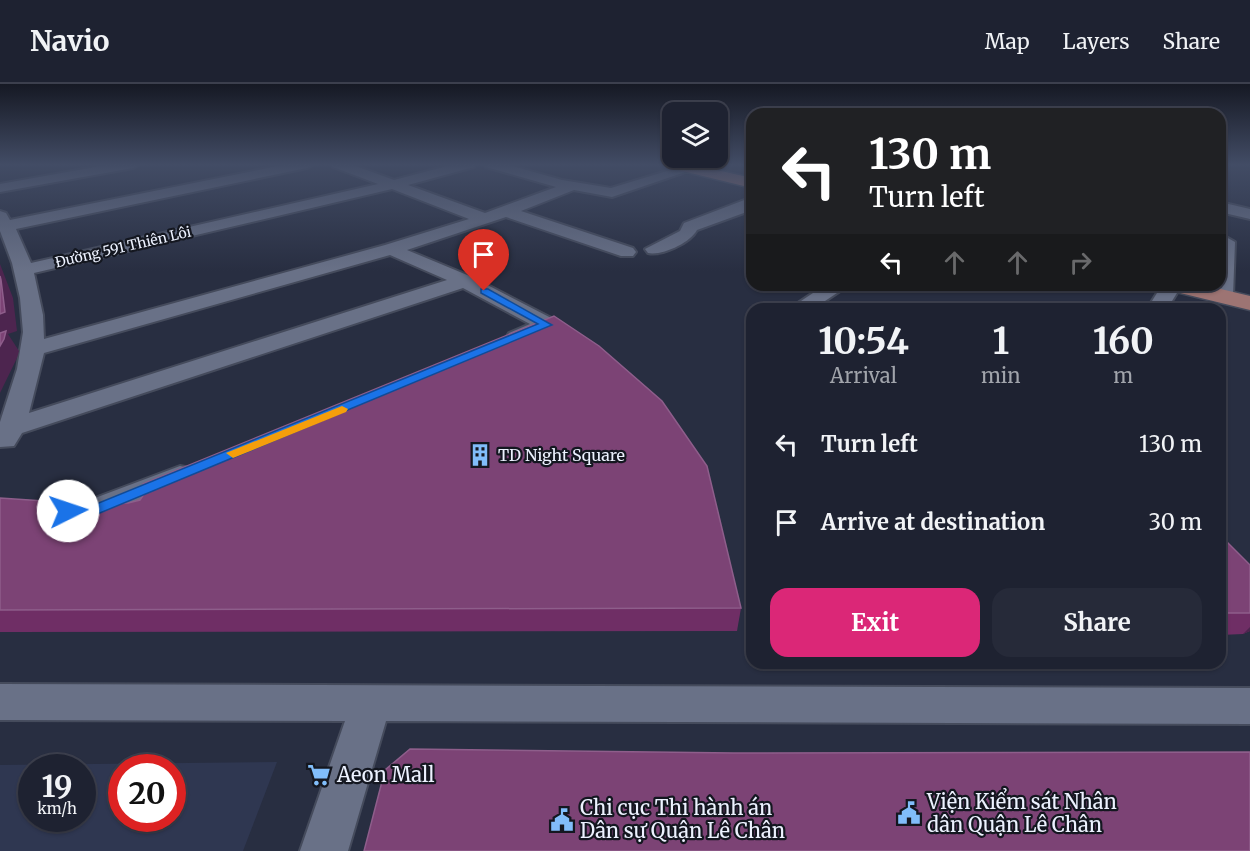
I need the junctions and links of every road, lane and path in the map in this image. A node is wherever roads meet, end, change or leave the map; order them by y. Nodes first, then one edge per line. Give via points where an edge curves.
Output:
1 (116, 200) edge
2 (328, 200) edge
3 (432, 200) edge
4 (539, 200) edge
5 (746, 204) edge
6 (1226, 208) edge
7 (505, 211) junction
8 (1250, 214) edge
9 (485, 219) junction
10 (746, 220) edge
11 (3, 221) edge
12 (717, 235) dead end
13 (658, 243) dead end
14 (699, 244) dead end
15 (391, 249) junction
16 (627, 252) dead end
17 (670, 258) dead end
18 (23, 270) junction
19 (465, 282) junction
20 (828, 291) edge
21 (1201, 291) edge
22 (1223, 291) edge
23 (1223, 296) junction
24 (809, 303) edge
25 (1250, 303) edge
26 (25, 344) junction
27 (493, 347) edge
28 (4, 436) edge
29 (199, 467) edge
30 (142, 512) edge
31 (0, 702) edge
32 (371, 703) junction
33 (1250, 706) edge
34 (324, 851) edge

1 - 11 street
2 - 18 street, Đường 591 Thiên Lôi
3 - 9 street
4 - 7 street
5 - 13 street
6 - 8 street
7 - 9 street
7 - 16 street
9 - 15 street
10 - 12 street
11 - 18 street
14 - 17 street
15 - 19 street
15 - 26 street
18 - 26 street via 32,307
19 - 27 street via 547,325
19 - 28 street
20 - 24 street
21 - 23 main road
22 - 23 street
23 - 25 main road
26 - 28 street
29 - 30 street via 79,511
31 - 32 street
32 - 33 street
32 - 34 street

